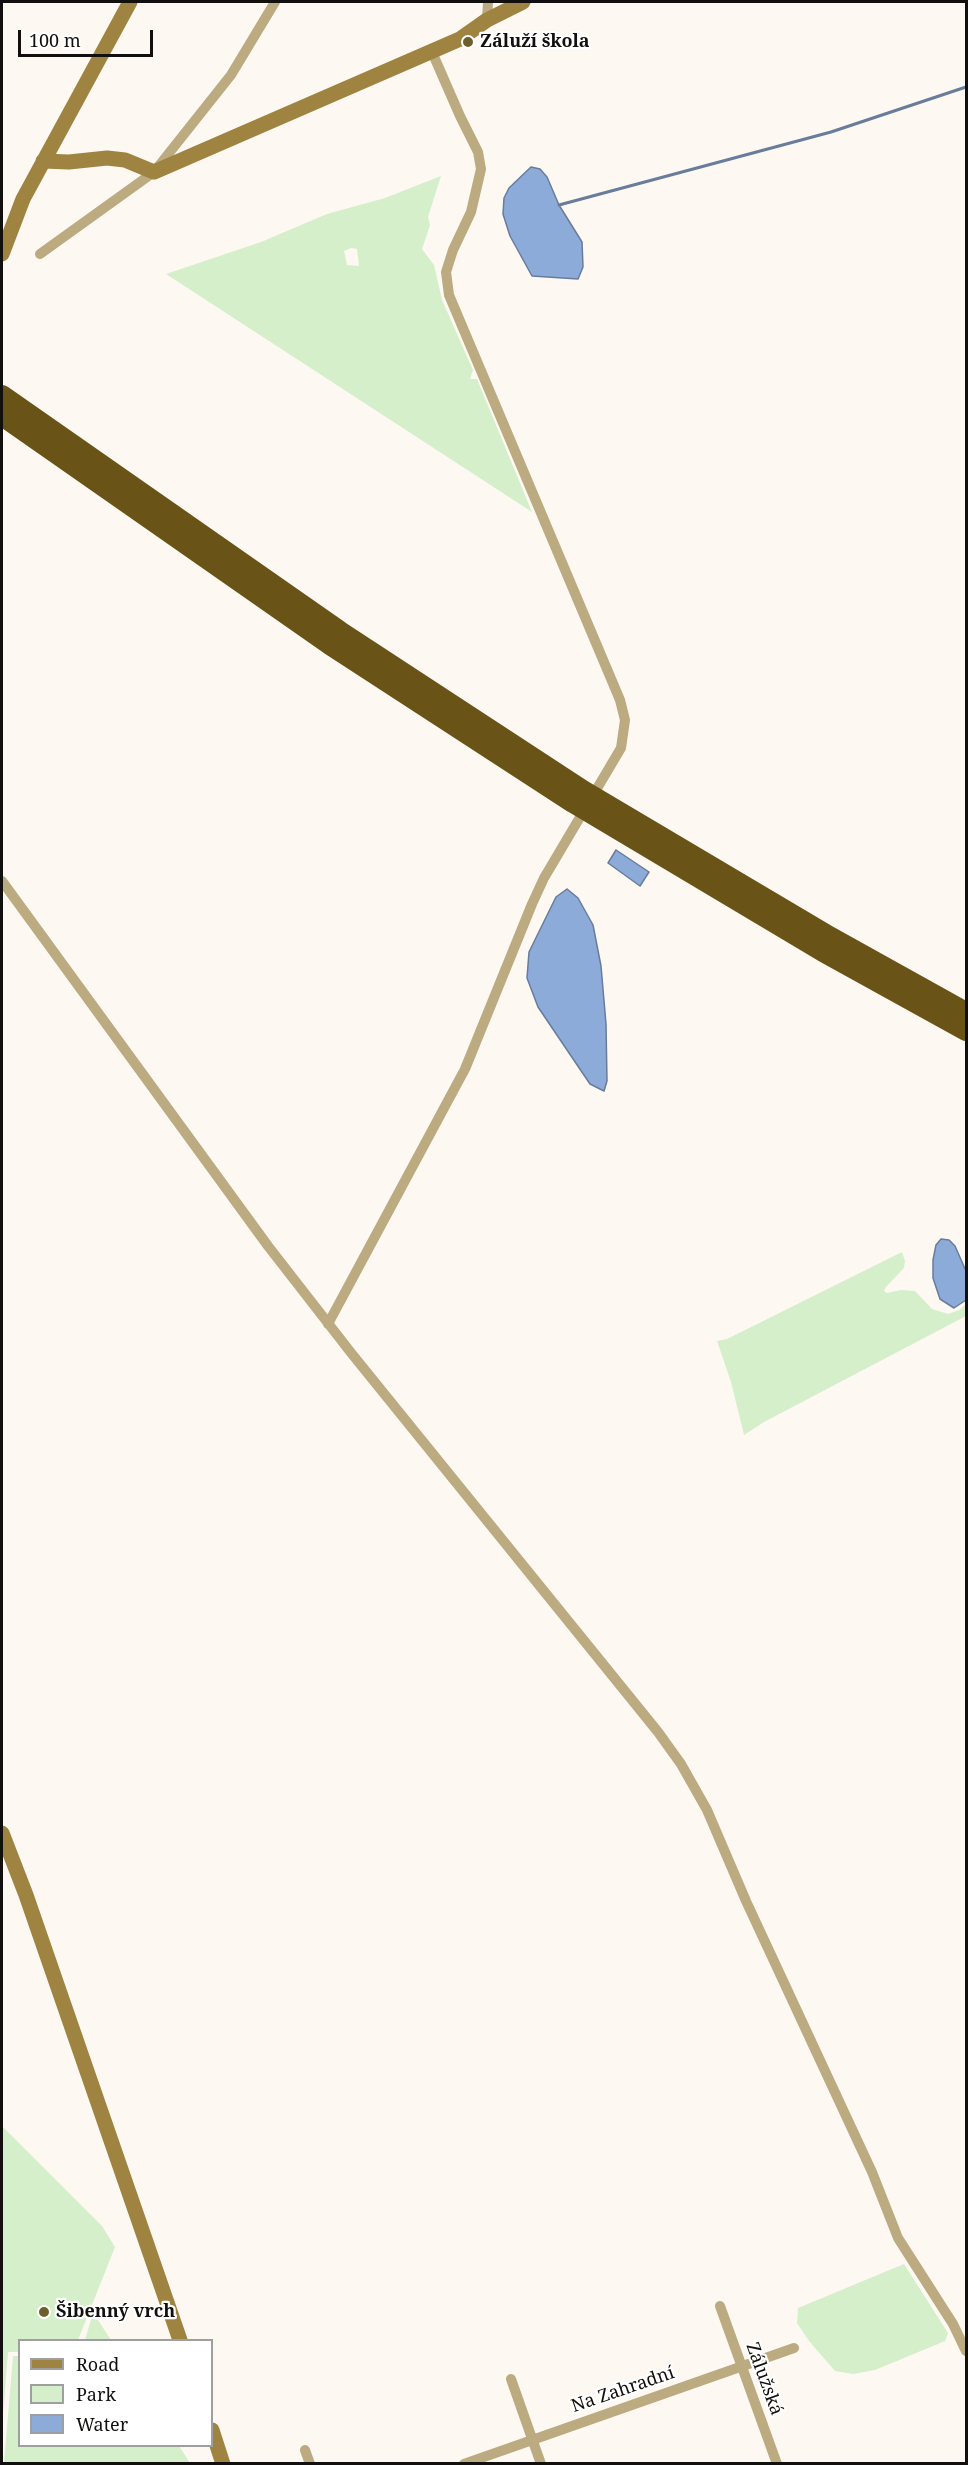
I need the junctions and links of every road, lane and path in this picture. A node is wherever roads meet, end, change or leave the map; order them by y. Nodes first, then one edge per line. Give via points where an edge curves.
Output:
1 (130, 2) edge
2 (275, 2) edge
3 (488, 2) edge
4 (523, 2) edge
5 (487, 20) junction
6 (432, 52) junction
7 (43, 160) junction
8 (154, 172) junction
9 (2, 254) edge
10 (40, 254) dead end
11 (2, 395) edge
12 (2, 416) edge
13 (2, 881) edge
14 (966, 1012) edge
15 (966, 1031) edge
16 (328, 1324) junction
17 (2, 1833) edge
18 (720, 2306) dead end
19 (180, 2339) edge
20 (794, 2348) dead end
21 (966, 2351) edge
22 (742, 2366) junction
23 (511, 2379) dead end
24 (213, 2433) edge
25 (532, 2439) junction
26 (305, 2450) dead end
27 (223, 2463) edge
28 (310, 2463) edge
29 (464, 2463) edge
30 (541, 2463) edge
31 (777, 2463) edge

1 - 7 main road
2 - 8 street via 231,75
3 - 5 street
4 - 5 main road
5 - 6 main road
6 - 8 main road
6 - 16 street via 478,152 481,169 471,212 446,272 446,284 625,720 621,748 532,904 456,1088
7 - 8 main road via 107,158
7 - 9 main road
8 - 10 street
11 - 14 highway via 340,631 583,790
12 - 15 highway via 330,645 573,803 823,952
13 - 16 street
16 - 21 street via 630,1696 689,1776 872,2172 898,2238
17 - 19 main road
18 - 22 street, Zálužská
20 - 22 street, Na Zahradní
22 - 25 street, Na Zahradní
22 - 31 street, Zálužská
23 - 25 street
24 - 27 main road
25 - 29 street, Na Zahradní
25 - 30 street
26 - 28 street

